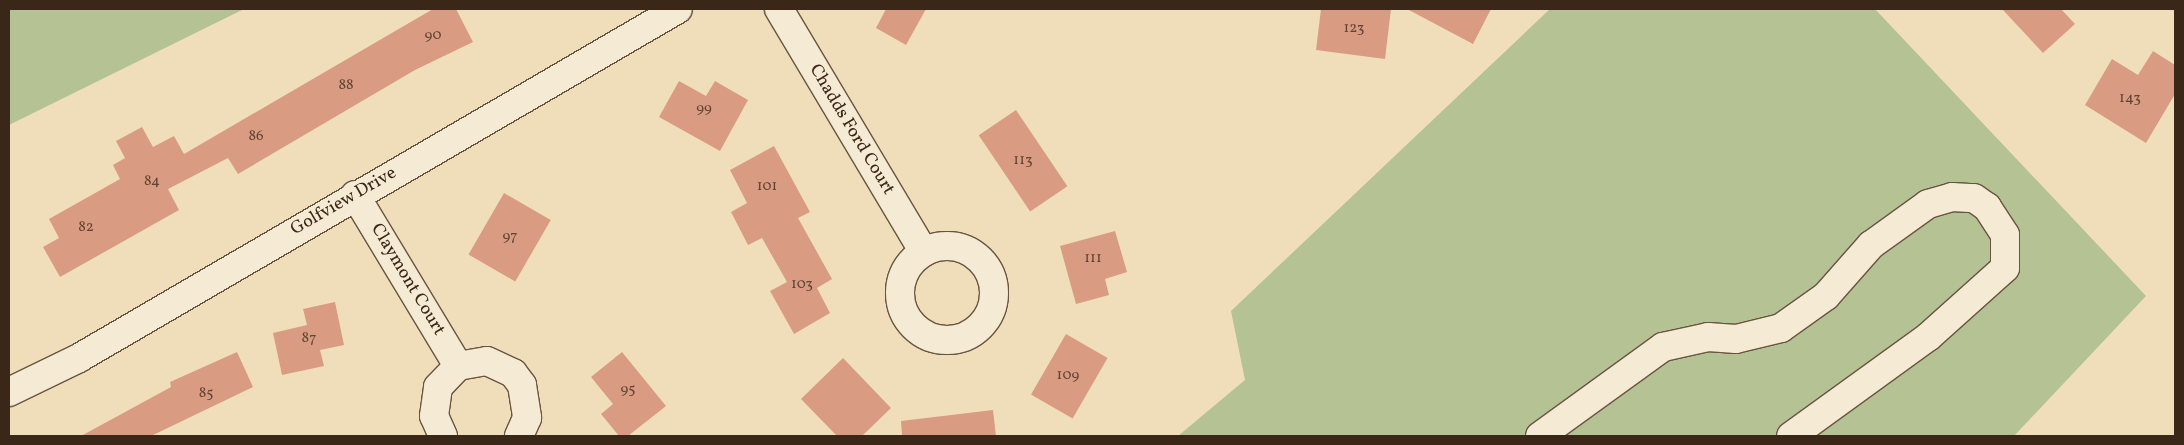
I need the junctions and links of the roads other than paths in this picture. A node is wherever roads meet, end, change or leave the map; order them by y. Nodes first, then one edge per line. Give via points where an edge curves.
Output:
1 (678, 9) edge
2 (779, 9) edge
3 (355, 195) junction
4 (924, 252) dead end
5 (458, 366) junction
6 (9, 392) edge
7 (443, 436) edge
8 (518, 436) edge
9 (1540, 436) edge
10 (1791, 436) edge

1 - 3 street, Golfview Drive
2 - 4 street, Chadds Ford Court
3 - 5 street, Claymont Court
3 - 6 street, Golfview Drive via 79,358
5 - 7 street via 446,375 434,401 434,416
5 - 8 street via 487,361 513,373 528,401
9 - 10 street via 1663,347 1708,337 1736,339 1781,328 1826,296 1871,245 1928,204 1952,197 1974,198 1987,207 2005,235 2005,268 1928,337

